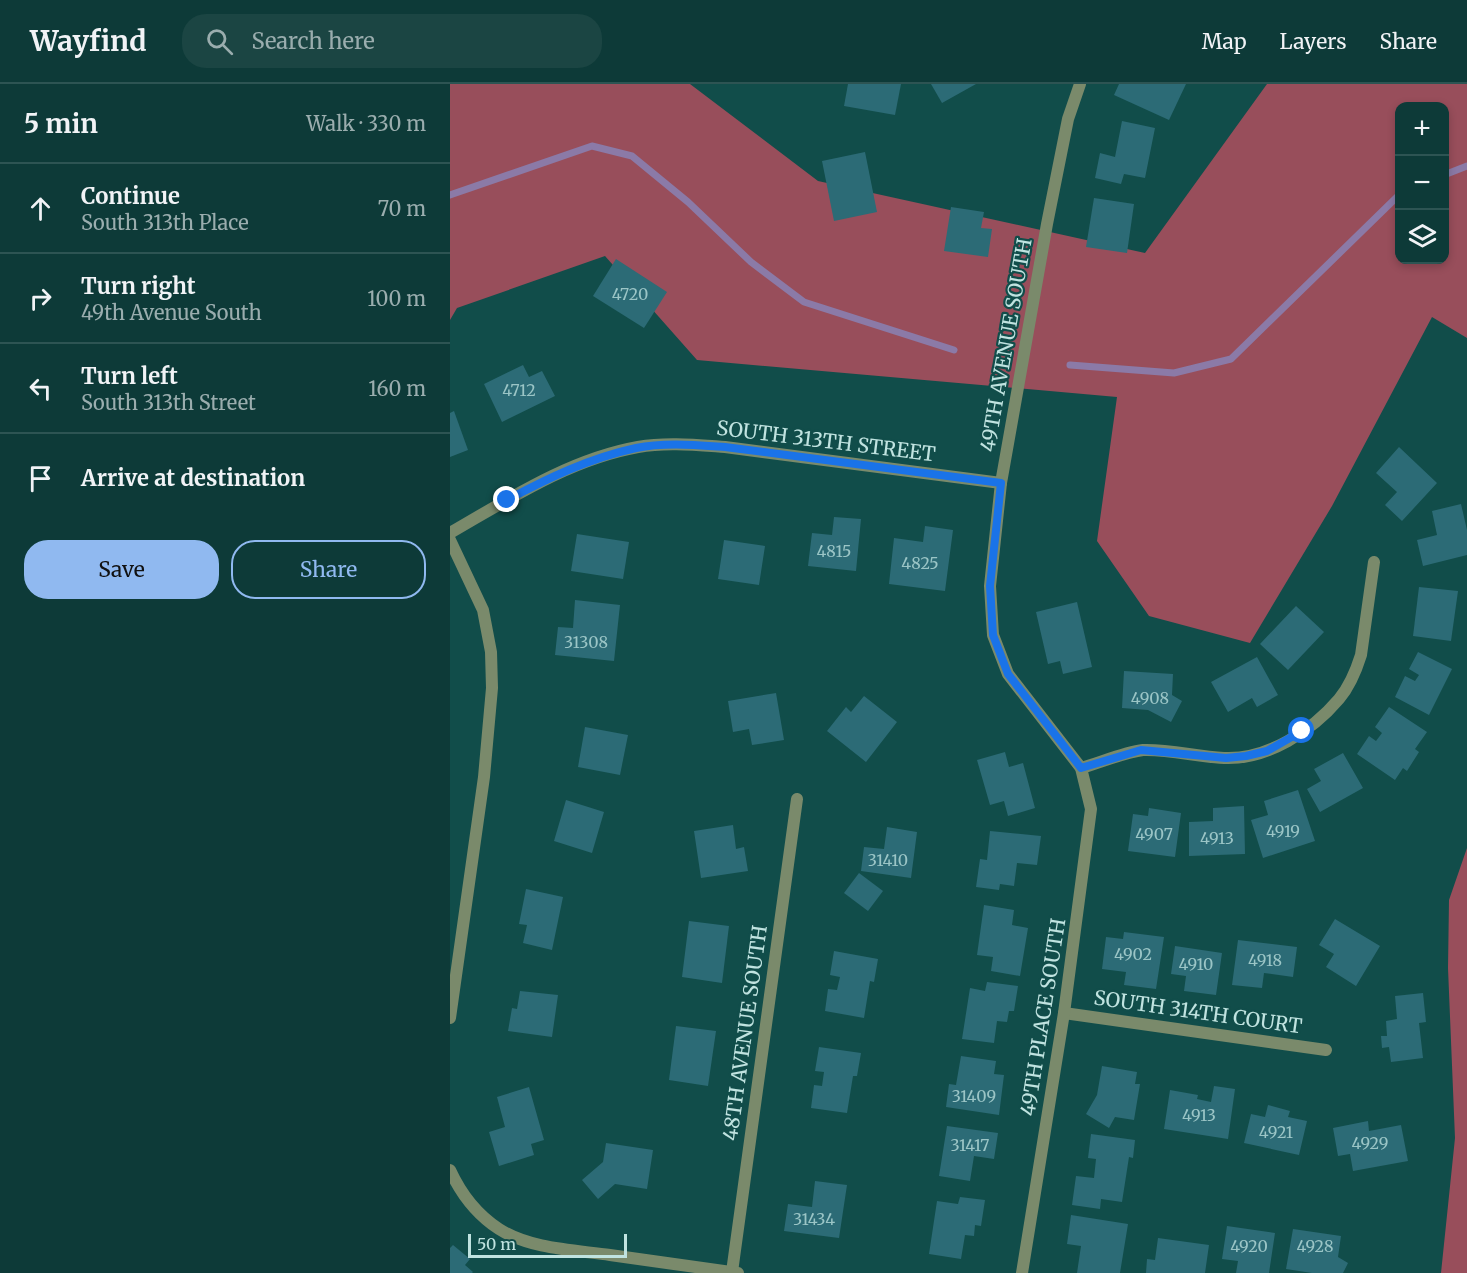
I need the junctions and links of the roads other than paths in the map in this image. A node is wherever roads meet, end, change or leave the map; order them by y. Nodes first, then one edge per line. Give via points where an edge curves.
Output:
1 (1080, 84) edge
2 (1001, 483) junction
3 (450, 533) edge
4 (450, 540) edge
5 (1374, 562) dead end
6 (1081, 768) junction
7 (797, 799) dead end
8 (1064, 1013) junction
9 (450, 1018) edge
10 (1326, 1050) dead end
11 (450, 1170) edge
12 (735, 1273) edge
13 (1022, 1273) edge

1 - 2 street, 49TH AVENUE SOUTH via 1068,119 1047,224
2 - 3 street, SOUTH 313TH STREET via 725,447 638,447 554,475
2 - 6 street, 49TH AVENUE SOUTH via 990,586 993,635 1008,674
4 - 9 street via 483,610 492,678 484,777
5 - 6 street via 1361,655 1339,699 1322,717 1267,751 1246,756 1226,758 1141,750
6 - 8 street, 49TH PLACE SOUTH via 1091,809
7 - 12 street, 48TH AVENUE SOUTH
8 - 10 street, SOUTH 314TH COURT
8 - 13 street, 49TH PLACE SOUTH
11 - 12 street via 461,1192 493,1224 520,1239 551,1247

